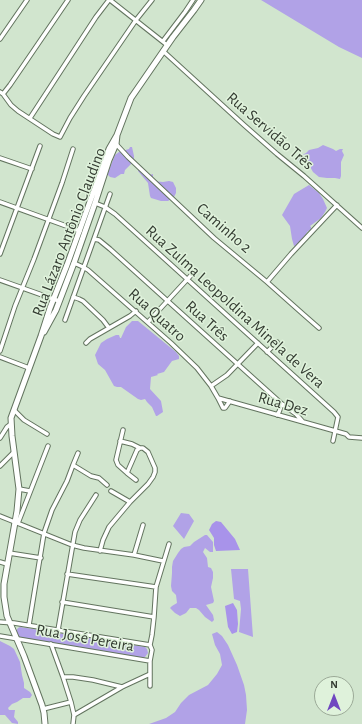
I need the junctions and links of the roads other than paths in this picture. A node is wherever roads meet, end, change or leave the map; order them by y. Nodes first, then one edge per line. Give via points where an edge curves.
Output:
1 (27, 0) edge
2 (68, 0) edge
3 (109, 0) edge
4 (152, 0) edge
5 (194, 0) edge
6 (201, 0) edge
7 (194, 10) junction
8 (185, 12) junction
9 (136, 20) junction
10 (0, 38) edge
11 (165, 43) junction
12 (163, 51) junction
13 (1, 93) edge
14 (30, 118) junction
15 (117, 135) junction
16 (116, 144) junction
17 (40, 146) dead end
18 (73, 149) dead end
19 (0, 158) edge
20 (32, 169) junction
21 (110, 194) dead end
22 (0, 202) edge
23 (95, 203) junction
24 (337, 205) junction
25 (105, 207) junction
26 (17, 208) junction
27 (48, 220) junction
28 (362, 228) edge
29 (82, 232) junction
30 (94, 238) junction
31 (0, 254) edge
32 (74, 264) junction
33 (83, 267) junction
34 (194, 271) dead end
35 (187, 279) junction
36 (0, 280) edge
37 (268, 282) junction
38 (23, 288) junction
39 (73, 298) junction
40 (56, 300) junction
41 (167, 301) junction
42 (136, 311) junction
43 (65, 320) dead end
44 (148, 322) junction
45 (109, 328) junction
46 (319, 328) dead end
47 (277, 342) dead end
48 (86, 343) dead end
49 (258, 343) junction
50 (0, 351) edge
51 (267, 352) junction
52 (0, 358) edge
53 (238, 365) junction
54 (29, 368) junction
55 (211, 386) junction
56 (218, 398) junction
57 (230, 401) junction
58 (282, 404) junction
59 (14, 410) junction
60 (292, 411) junction
61 (277, 415) junction
62 (290, 418) junction
63 (303, 422) junction
64 (11, 424) junction
65 (123, 430) dead end
66 (335, 431) junction
67 (47, 434) dead end
68 (0, 437) edge
69 (362, 438) edge
70 (120, 441) junction
71 (333, 441) dead end
72 (48, 446) dead end
73 (140, 448) junction
74 (14, 452) junction
75 (78, 453) dead end
76 (72, 465) junction
77 (0, 466) edge
78 (127, 473) junction
79 (136, 480) dead end
80 (107, 485) dead end
81 (19, 489) junction
82 (30, 491) junction
83 (111, 491) dead end
84 (96, 495) dead end
85 (130, 502) junction
86 (0, 516) edge
87 (16, 522) junction
88 (143, 525) dead end
89 (44, 533) junction
90 (169, 544) dead end
91 (72, 545) junction
92 (100, 550) junction
93 (9, 553) junction
94 (134, 555) junction
95 (41, 558) junction
96 (163, 561) junction
97 (0, 562) edge
98 (7, 564) junction
99 (67, 574) junction
100 (2, 584) edge
101 (156, 587) junction
102 (62, 602) junction
103 (154, 617) junction
104 (0, 622) edge
105 (10, 623) junction
106 (29, 625) junction
107 (58, 630) junction
108 (0, 636) edge
109 (16, 638) junction
110 (51, 644) junction
111 (150, 645) junction
112 (150, 661) junction
113 (150, 674) junction
114 (63, 677) junction
115 (150, 686) dead end
116 (122, 687) junction
117 (71, 702) junction
118 (43, 709) junction
119 (74, 714) junction
120 (45, 724) edge
121 (73, 724) edge

1 - 10 street
2 - 13 street via 10,85
3 - 9 street
3 - 14 street
4 - 9 street
5 - 8 street
6 - 7 main road, Rua Lázaro Antônio Claudino
7 - 8 main road
7 - 11 main road, Rua Lázaro Antônio Claudino
8 - 11 street
9 - 11 street
9 - 14 street via 70,118 62,135 58,136
11 - 12 main road, Rua Lázaro Antônio Claudino
12 - 15 main road, Rua Lázaro Antônio Claudino via 131,98
12 - 24 street, Rua Servidão Três
13 - 14 street via 11,105
15 - 16 main road, Rua Lázaro Antônio Claudino
15 - 29 main road, Rua Lázaro Antônio Claudino via 109,149
16 - 23 main road, Rua Lázaro Antônio Claudino
16 - 37 street, Caminho 2 via 214,238
17 - 20 street
18 - 27 street
19 - 20 street
20 - 26 street
21 - 25 street
22 - 26 street
23 - 25 street, Rua Zulma Leopoldina Minela de Vera
23 - 29 main road, Rua Lázaro Antônio Claudino
24 - 28 street, Rua Servidão Três
24 - 37 street
25 - 30 street
25 - 35 street, Rua Zulma Leopoldina Minela de Vera
26 - 27 street
26 - 31 street
27 - 29 street
27 - 38 street
29 - 32 main road, Rua Lázaro Antônio Claudino
29 - 40 main road, Rua Lázaro Antônio Claudino
30 - 33 street
30 - 41 street, Rua Três via 110,249
32 - 33 street, Rua Quatro
32 - 40 main road, Rua Lázaro Antônio Claudino
33 - 39 street
33 - 42 street, Rua Quatro
34 - 35 street
35 - 41 street
35 - 49 street, Rua Zulma Leopoldina Minela de Vera
36 - 38 street
37 - 46 street, Caminho 2
38 - 40 street
38 - 50 street
39 - 43 street
39 - 45 street via 82,301
40 - 54 main road, Rua Lázaro Antônio Claudino via 52,318 41,336
41 - 44 street
41 - 53 street, Rua Três
42 - 44 street, Rua Quatro
42 - 45 street
44 - 55 street, Rua Quatro via 197,368
45 - 48 street
47 - 51 street
49 - 51 street, Rua Zulma Leopoldina Minela de Vera
49 - 53 street
51 - 66 street, Rua Zulma Leopoldina Minela de Vera via 336,414 338,417
52 - 54 street
53 - 55 street
53 - 58 street, Rua Três
54 - 59 main road, Rua Lázaro Antônio Claudino
55 - 56 street, Rua Quatro
56 - 57 street, Rua Dez
56 - 57 street via 223,408
57 - 61 street, Rua Dez
58 - 60 street, Rua Três
58 - 61 street
59 - 64 main road, Rua Lázaro Antônio Claudino
59 - 67 street via 24,420
60 - 62 street
60 - 63 street, Rua Três
61 - 62 street, Rua Dez
62 - 63 street, Rua Dez
63 - 66 street, Rua Dez
64 - 68 street
64 - 74 main road, Rua Lázaro Antônio Claudino
65 - 70 street
66 - 69 street, Rua Dez via 348,437
66 - 71 street, Rua Zulma Leopoldina Minela de Vera
70 - 73 street
70 - 78 street via 116,460
72 - 82 street
73 - 78 street
73 - 85 street via 148,452 155,472 148,484
74 - 77 street
74 - 81 main road, Rua Lázaro Antônio Claudino
75 - 76 street
76 - 80 street via 99,478
76 - 89 street
78 - 79 street
81 - 82 street
81 - 87 main road, Rua Lázaro Antônio Claudino
82 - 87 street
83 - 85 street
84 - 91 street via 80,520
85 - 92 street via 109,527
86 - 87 street
87 - 89 street
87 - 93 main road, Rua Lázaro Antônio Claudino
88 - 94 street
89 - 91 street
89 - 95 street
90 - 96 street
91 - 92 street
91 - 99 street
92 - 94 street
93 - 95 street
93 - 98 main road, Rua Lázaro Antônio Claudino
94 - 96 street
95 - 106 street
96 - 101 street
97 - 98 street
98 - 100 main road, Rua Lázaro Antônio Claudino
99 - 101 street
99 - 102 street
100 - 105 main road, Rua Lázaro Antônio Claudino
101 - 103 street
102 - 103 street
102 - 107 street
103 - 111 street
104 - 105 street
105 - 106 street
105 - 109 main road, Rua Lázaro Antônio Claudino
106 - 107 street
107 - 111 street
108 - 109 street, Rua José Pereira
109 - 110 street, Rua José Pereira
109 - 118 main road, Rua Lázaro Antônio Claudino
110 - 112 street, Rua José Pereira
110 - 114 street
111 - 112 street
112 - 113 street
113 - 115 street
113 - 116 street
114 - 116 street via 93,680
114 - 117 street
116 - 119 street
117 - 118 street
117 - 119 street
118 - 120 main road, Rua Lázaro Antônio Claudino
119 - 121 street

